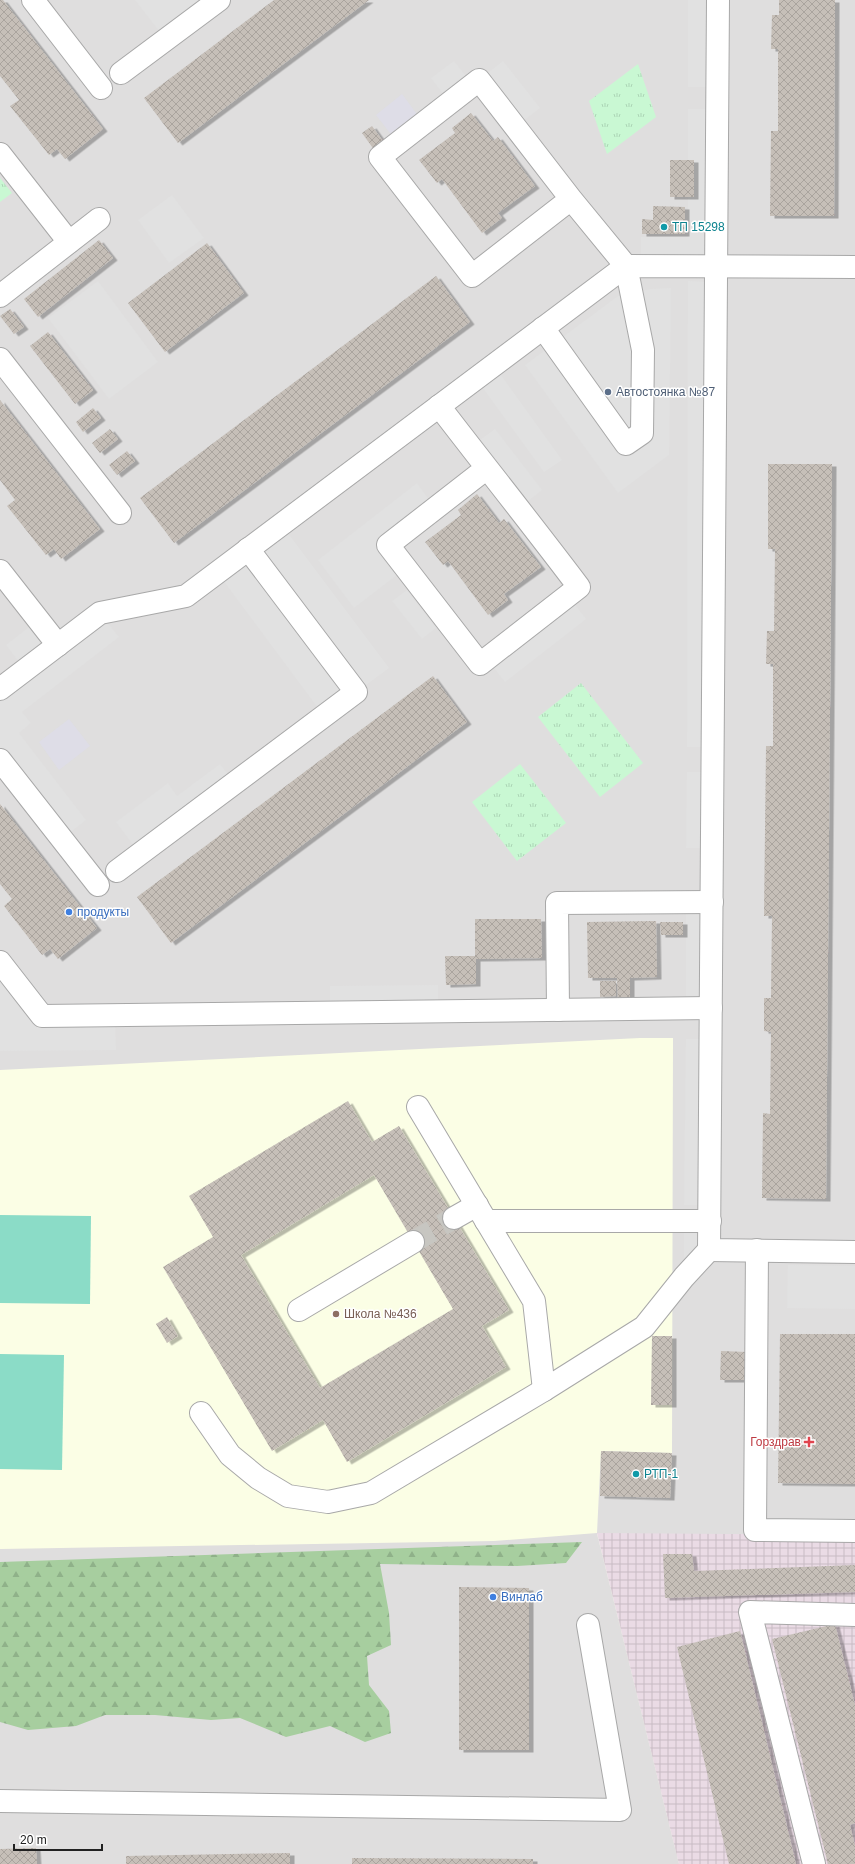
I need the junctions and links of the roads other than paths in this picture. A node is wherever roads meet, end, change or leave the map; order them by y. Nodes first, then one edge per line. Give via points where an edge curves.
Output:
1 (33, 0) edge
2 (219, 0) edge
3 (718, 0) edge
4 (121, 73) dead end
5 (101, 88) dead end
6 (0, 154) edge
7 (571, 199) junction
8 (99, 218) dead end
9 (69, 242) junction
10 (626, 266) junction
11 (717, 267) junction
12 (855, 268) edge
13 (0, 296) edge
14 (543, 328) junction
15 (0, 359) edge
16 (439, 406) junction
17 (487, 468) junction
18 (120, 513) dead end
19 (248, 549) junction
20 (0, 571) edge
21 (58, 645) junction
22 (0, 689) edge
23 (0, 760) edge
24 (118, 871) dead end
25 (98, 885) dead end
26 (712, 902) junction
27 (0, 962) edge
28 (711, 1008) junction
29 (558, 1010) junction
30 (418, 1107) dead end
31 (481, 1213) junction
32 (454, 1218) tunnel mouth
33 (710, 1222) junction
34 (413, 1242) tunnel mouth
35 (709, 1250) junction
36 (757, 1250) junction
37 (855, 1252) edge
38 (299, 1310) dead end
39 (544, 1390) junction
40 (201, 1413) dead end
41 (855, 1531) edge
42 (855, 1615) edge
43 (588, 1626) dead end
44 (0, 1801) edge
45 (814, 1864) edge

1 - 5 lane
2 - 4 lane
3 - 11 lane
6 - 9 lane
7 - 7 lane via 472,276 380,157 479,80
7 - 10 lane
8 - 9 lane
9 - 13 lane
10 - 11 lane
10 - 14 lane
10 - 14 lane via 643,350 642,433 626,444
11 - 12 lane
11 - 26 lane
14 - 16 lane
15 - 18 lane
16 - 17 lane
16 - 19 lane
17 - 17 lane via 579,587 480,664 388,545
19 - 21 lane via 186,596 100,612
19 - 24 lane via 356,692
20 - 21 lane
21 - 22 lane
23 - 25 lane
26 - 28 lane
26 - 29 lane via 557,903
27 - 29 lane via 42,1016
28 - 29 lane
28 - 33 lane
30 - 31 lane
31 - 32 lane
31 - 33 lane
31 - 39 lane via 534,1302
33 - 35 lane
34 - 38 lane
35 - 36 lane
35 - 39 lane via 644,1327
36 - 37 lane
36 - 41 lane via 755,1530
39 - 40 lane via 371,1493 328,1502 288,1496 258,1478 230,1455
42 - 45 lane via 750,1612
43 - 44 lane via 620,1810

